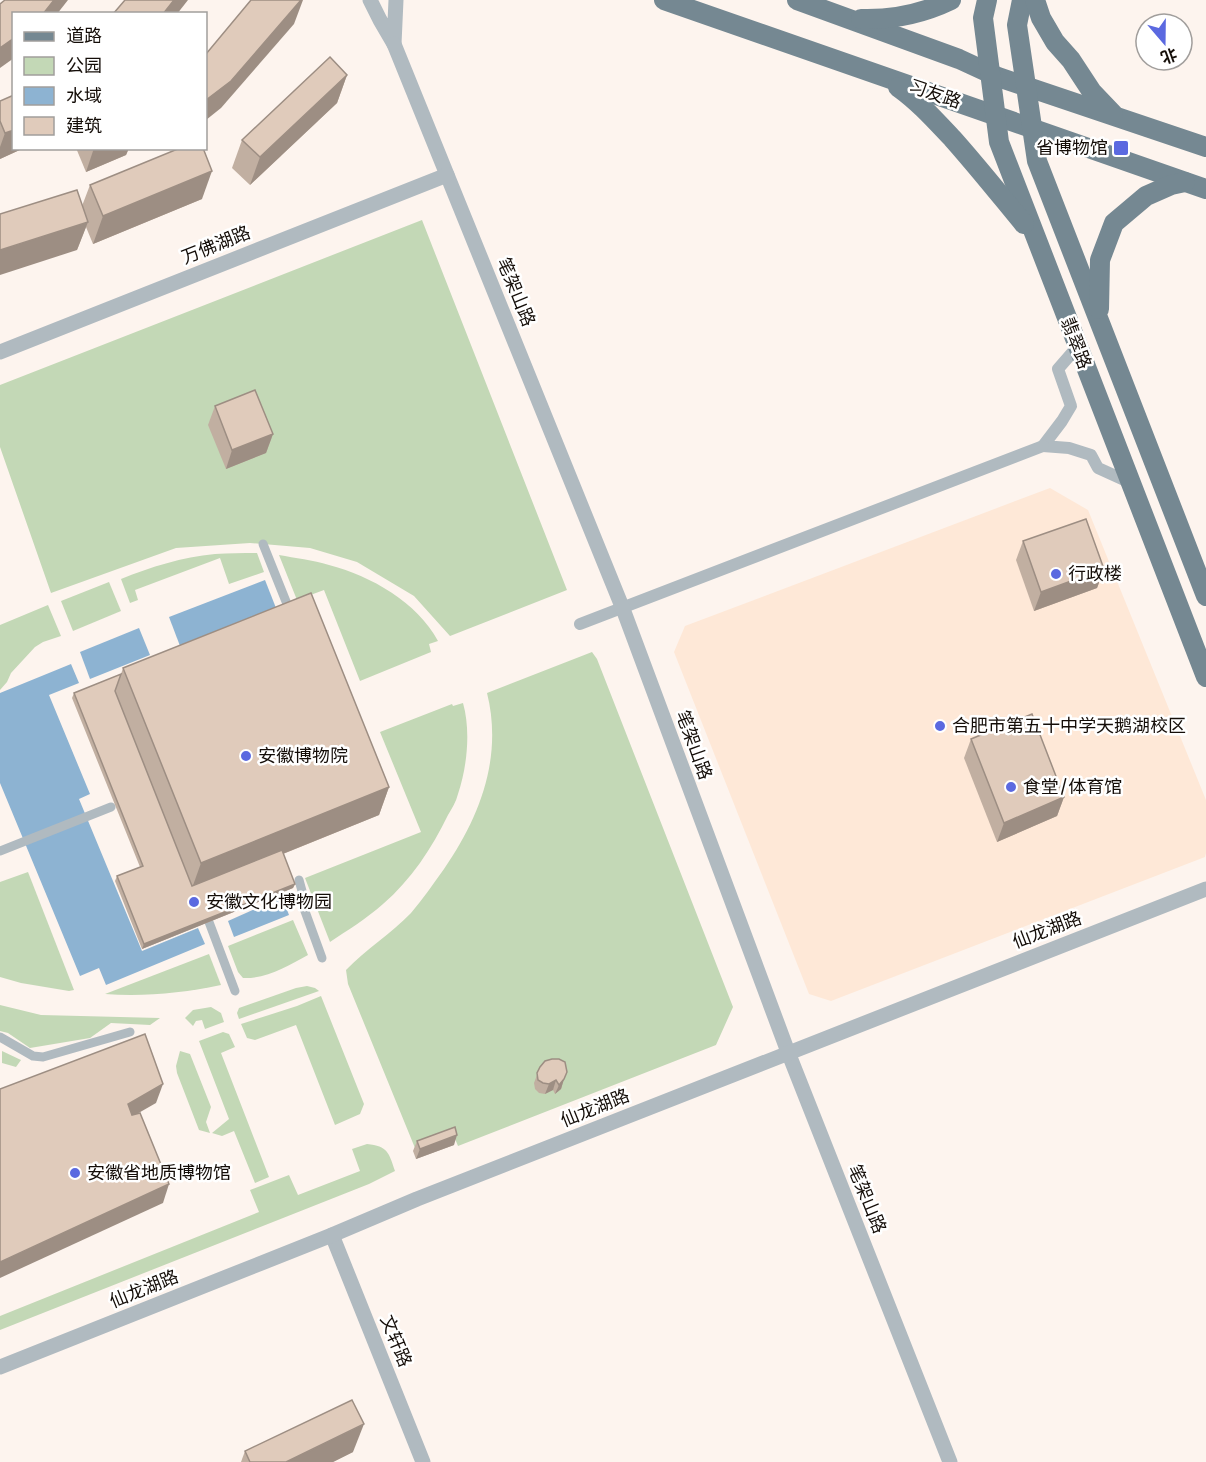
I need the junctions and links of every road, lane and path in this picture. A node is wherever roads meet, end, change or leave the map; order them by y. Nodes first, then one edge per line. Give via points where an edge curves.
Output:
1 (370, 0) edge
2 (396, 0) edge
3 (664, 0) edge
4 (797, 0) edge
5 (951, 0) edge
6 (987, 0) edge
7 (1022, 0) edge
8 (1035, 0) edge
9 (846, 18) junction
10 (394, 44) junction
11 (990, 73) junction
12 (881, 75) junction
13 (1025, 86) junction
14 (995, 115) junction
15 (1114, 116) junction
16 (1032, 128) junction
17 (1206, 147) edge
18 (447, 175) junction
19 (1185, 182) junction
20 (1206, 189) edge
21 (1036, 238) junction
22 (1099, 321) junction
23 (1078, 346) junction
24 (0, 352) edge
25 (1043, 446) junction
26 (1131, 483) junction
27 (263, 544) dead end
28 (1206, 596) edge
29 (287, 604) edge
30 (623, 609) junction
31 (580, 624) dead end
32 (1206, 677) edge
33 (111, 807) dead end
34 (0, 851) edge
35 (299, 880) dead end
36 (1206, 889) edge
37 (209, 922) edge
38 (322, 958) dead end
39 (235, 991) dead end
40 (130, 1032) dead end
41 (0, 1037) edge
42 (788, 1052) junction
43 (332, 1235) junction
44 (0, 1367) edge
45 (423, 1462) edge
46 (950, 1462) edge

1 - 10 street, 笔架山路
2 - 10 street
3 - 12 main road, 习友路
4 - 9 main road
5 - 9 main road via 908,16 879,20
6 - 11 main road, 翡翠路 via 983,18
7 - 13 main road, 翡翠路 via 1017,25
8 - 15 main road via 1055,42
9 - 11 main road
10 - 18 street, 笔架山路
11 - 13 main road
11 - 14 main road, 翡翠路
12 - 14 main road, 习友路
12 - 21 main road via 914,98
13 - 15 main road
13 - 16 main road, 翡翠路
14 - 16 main road, 习友路
14 - 21 main road, 翡翠路 via 999,142
15 - 17 main road
16 - 19 main road, 习友路
16 - 22 main road, 翡翠路 via 1036,161
18 - 24 street, 万佛湖路
18 - 30 street, 笔架山路
19 - 20 main road, 习友路
19 - 22 main road via 1146,196 1114,223 1100,260
21 - 23 main road, 翡翠路
22 - 28 main road, 翡翠路
23 - 25 street via 1058,369 1071,406
23 - 26 main road, 翡翠路
25 - 26 street via 1091,454 1098,468
25 - 30 street
26 - 32 main road, 翡翠路
27 - 29 street
30 - 31 street
30 - 42 street, 笔架山路
33 - 34 street
35 - 38 street via 302,903
36 - 42 street, 仙龙湖路
37 - 39 street
40 - 41 street via 43,1057 33,1056
42 - 43 street, 仙龙湖路
42 - 46 street, 笔架山路
43 - 44 street, 仙龙湖路
43 - 45 street, 文轩路

